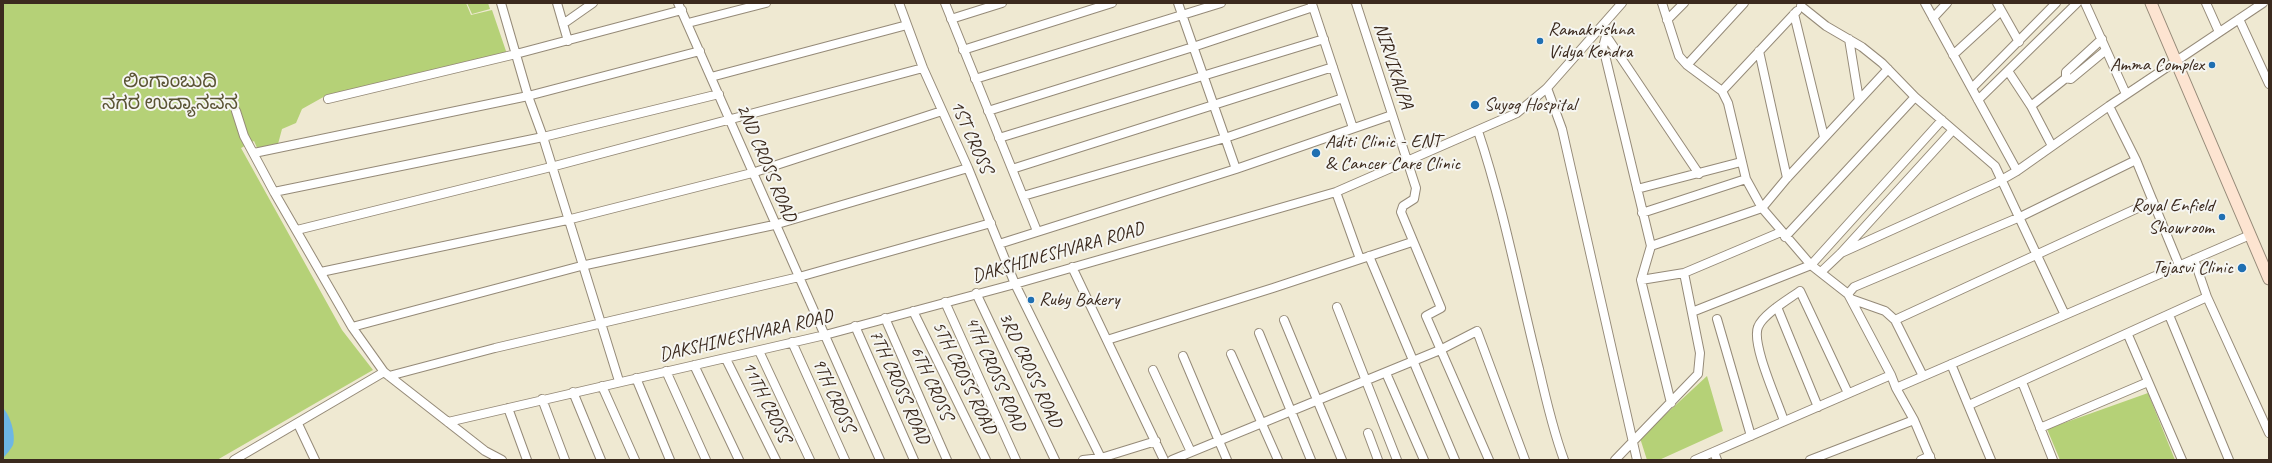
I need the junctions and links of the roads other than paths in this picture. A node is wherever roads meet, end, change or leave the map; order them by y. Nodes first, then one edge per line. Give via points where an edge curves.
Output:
1 (502, 3) edge
2 (557, 3) edge
3 (593, 3) edge
4 (766, 3) edge
5 (899, 3) edge
6 (945, 3) edge
7 (1002, 3) edge
8 (1112, 3) edge
9 (1178, 3) edge
10 (1221, 3) edge
11 (1356, 3) edge
12 (1622, 3) edge
13 (1662, 3) edge
14 (1684, 3) edge
15 (1744, 3) edge
16 (1925, 3) edge
17 (1947, 3) edge
18 (2056, 3) edge
19 (2077, 3) edge
20 (2086, 3) edge
21 (2151, 3) edge
22 (2206, 3) edge
23 (2264, 3) edge
24 (754, 5) edge
25 (1313, 5) edge
26 (1802, 5) edge
27 (680, 7) edge
28 (1999, 7) edge
29 (1794, 14) junction
30 (1182, 16) junction
31 (1933, 18) junction
32 (951, 19) junction
33 (2240, 19) junction
34 (1667, 20) junction
35 (688, 23) junction
36 (563, 24) junction
37 (907, 25) junction
38 (1600, 27) junction
39 (2219, 32) junction
40 (1606, 36) junction
41 (1324, 39) junction
42 (1849, 39) junction
43 (2102, 39) junction
44 (568, 41) junction
45 (2019, 42) junction
46 (1192, 47) junction
47 (963, 50) junction
48 (2106, 50) junction
49 (700, 51) junction
50 (1759, 51) junction
51 (516, 54) junction
52 (1953, 55) junction
53 (2176, 60) junction
54 (1687, 65) junction
55 (1333, 67) junction
56 (923, 68) junction
57 (1888, 69) junction
58 (2008, 71) junction
59 (1202, 76) junction
60 (711, 77) junction
61 (2066, 78) junction
62 (975, 79) junction
63 (2268, 82) edge
64 (1547, 88) junction
65 (1972, 88) junction
66 (1722, 90) junction
67 (719, 94) junction
68 (2126, 94) junction
69 (528, 96) junction
70 (1915, 97) junction
71 (1344, 98) junction
72 (328, 99) dead end
73 (1859, 100) junction
74 (1978, 100) junction
75 (1213, 105) junction
76 (2031, 106) junction
77 (2108, 106) junction
78 (942, 111) junction
79 (988, 111) junction
80 (236, 112) dead end
81 (1392, 115) junction
82 (730, 119) junction
83 (1942, 120) junction
84 (1353, 128) junction
85 (1954, 130) junction
86 (1478, 132) junction
87 (543, 137) junction
88 (1824, 137) junction
89 (999, 138) junction
90 (1225, 138) junction
91 (2052, 146) junction
92 (253, 150) junction
93 (2136, 160) junction
94 (1408, 162) junction
95 (1741, 162) junction
96 (551, 168) junction
97 (968, 168) junction
98 (1012, 169) junction
99 (1236, 169) junction
100 (2017, 171) junction
101 (752, 174) junction
102 (1699, 174) junction
103 (1787, 178) junction
104 (1746, 179) junction
105 (2002, 179) junction
106 (1637, 189) junction
107 (274, 192) junction
108 (1336, 192) junction
109 (1023, 196) junction
110 (2153, 201) junction
111 (1762, 208) junction
112 (1642, 213) junction
113 (2020, 217) junction
114 (567, 220) junction
115 (991, 223) junction
116 (774, 225) junction
117 (297, 230) junction
118 (1037, 231) junction
119 (1783, 234) junction
120 (2250, 234) junction
121 (1412, 242) junction
122 (999, 244) junction
123 (1651, 246) junction
124 (1841, 253) junction
125 (2038, 255) junction
126 (1369, 256) junction
127 (2194, 259) junction
128 (1360, 260) junction
129 (1810, 265) junction
130 (2179, 265) junction
131 (581, 266) junction
132 (1072, 267) junction
133 (321, 272) junction
134 (1821, 272) junction
135 (1684, 273) junction
136 (799, 277) junction
137 (2269, 279) edge
138 (1641, 280) junction
139 (1015, 284) junction
140 (976, 293) junction
141 (1849, 296) junction
142 (2207, 297) junction
143 (944, 302) junction
144 (1337, 307) dead end
145 (1777, 307) junction
146 (913, 311) junction
147 (1692, 312) junction
148 (2065, 315) junction
149 (2169, 315) junction
150 (885, 318) junction
151 (1717, 319) dead end
152 (1284, 320) dead end
153 (1895, 320) junction
154 (600, 324) junction
155 (855, 326) junction
156 (352, 327) junction
157 (1259, 333) dead end
158 (825, 335) junction
159 (2128, 335) junction
160 (1107, 340) junction
161 (792, 342) junction
162 (1440, 350) junction
163 (759, 351) junction
164 (1231, 354) dead end
165 (1183, 356) dead end
166 (726, 359) junction
167 (1412, 362) junction
168 (1951, 364) junction
169 (694, 365) junction
170 (1153, 370) dead end
171 (666, 371) junction
172 (1386, 372) junction
173 (386, 374) junction
174 (1891, 375) junction
175 (1923, 376) junction
176 (636, 378) junction
177 (619, 381) junction
178 (1366, 381) junction
179 (2022, 382) junction
180 (2148, 382) junction
181 (602, 386) junction
182 (1896, 388) junction
183 (574, 392) junction
184 (1848, 394) junction
185 (542, 399) junction
186 (1319, 400) junction
187 (1671, 403) junction
188 (1969, 406) junction
189 (1818, 407) junction
190 (508, 408) junction
191 (1290, 412) junction
192 (1914, 420) junction
193 (1784, 421) junction
194 (448, 422) junction
195 (1262, 423) junction
196 (298, 424) junction
197 (2040, 428) junction
198 (1368, 433) dead end
199 (2269, 433) edge
200 (1751, 436) junction
201 (1156, 441) junction
202 (1219, 441) junction
203 (1632, 443) junction
204 (1191, 452) junction
205 (1714, 452) junction
206 (1930, 458) edge
207 (1101, 459) edge
208 (234, 460) edge
209 (315, 460) edge
210 (502, 460) edge
211 (527, 460) edge
212 (565, 460) edge
213 (601, 460) edge
214 (636, 460) edge
215 (670, 460) edge
216 (706, 460) edge
217 (739, 460) edge
218 (776, 460) edge
219 (810, 460) edge
220 (845, 460) edge
221 (880, 460) edge
222 (914, 460) edge
223 (947, 460) edge
224 (986, 460) edge
225 (1016, 460) edge
226 (1055, 460) edge
227 (1083, 460) edge
228 (1164, 460) edge
229 (1172, 460) edge
230 (1227, 460) edge
231 (1278, 460) edge
232 (1311, 460) edge
233 (1342, 460) edge
234 (1378, 460) edge
235 (1397, 460) edge
236 (1424, 460) edge
237 (1455, 460) edge
238 (1489, 460) edge
239 (1525, 460) edge
240 (1564, 460) edge
241 (1615, 460) edge
242 (1637, 460) edge
243 (1695, 460) edge
244 (1717, 460) edge
245 (1810, 460) edge
246 (1921, 460) edge
247 (1992, 460) edge
248 (2053, 460) edge
249 (2182, 460) edge
250 (2229, 460) edge

1 - 51 street
2 - 36 street
3 - 36 street
4 - 24 street
5 - 37 street, 1ST CROSS
6 - 32 street
7 - 32 street
8 - 47 street
9 - 30 street
10 - 30 street
11 - 81 street, NIRVIKALPA
12 - 38 street, DAKSHINESHVARA ROAD
13 - 34 street
14 - 34 street
15 - 54 street
16 - 31 street
17 - 31 street
18 - 45 street
19 - 58 street
20 - 43 street
21 - 53 street
22 - 39 street
23 - 33 street
24 - 35 street
25 - 41 street
25 - 46 street
26 - 29 street
26 - 42 street via 1826,26
27 - 35 street, 2ND CROSS ROAD
27 - 44 street
28 - 45 street
28 - 52 street
29 - 50 street
29 - 88 street
30 - 46 street
30 - 62 street
31 - 52 street
32 - 47 street
33 - 39 street
33 - 63 street
34 - 54 street via 1679,56
35 - 49 street, 2ND CROSS ROAD
36 - 44 street
37 - 56 street, 1ST CROSS
37 - 60 street
38 - 40 street
38 - 64 street, DAKSHINESHVARA ROAD
39 - 53 street
40 - 102 street
40 - 106 street via 1603,47
41 - 55 street
41 - 59 street
42 - 57 street
42 - 73 street
43 - 48 street
43 - 61 street via 2066,72
44 - 51 street
45 - 65 street
46 - 59 street
46 - 79 street
47 - 62 street
48 - 61 street via 2070,79
48 - 68 street
49 - 60 street, 2ND CROSS ROAD
49 - 69 street
50 - 66 street
50 - 103 street
51 - 69 street
51 - 72 street
52 - 65 street
53 - 68 street
53 - 120 street
54 - 66 street
55 - 71 street
55 - 75 street
56 - 78 street, 1ST CROSS
56 - 82 street
57 - 70 street
57 - 73 street
58 - 74 street
58 - 76 street
59 - 75 street
59 - 89 street
60 - 67 street, 2ND CROSS ROAD
61 - 76 street
62 - 79 street
64 - 86 street, DAKSHINESHVARA ROAD via 1517,113
64 - 203 street via 1562,128
65 - 74 street
66 - 95 street via 1728,102
67 - 82 street, 2ND CROSS ROAD
67 - 87 street
68 - 77 street
69 - 87 street
69 - 92 street
70 - 83 street
70 - 119 street
71 - 84 street
71 - 90 street
73 - 88 street
74 - 100 street
75 - 90 street
75 - 98 street
76 - 91 street
77 - 91 street
77 - 93 street
78 - 97 street, 1ST CROSS
78 - 101 street
79 - 89 street
80 - 92 street via 245,139
81 - 84 street
81 - 94 street, NIRVIKALPA
82 - 96 street
82 - 101 street, 2ND CROSS ROAD
83 - 85 street
83 - 129 street
84 - 99 street
85 - 105 street via 1996,166
85 - 124 street
86 - 94 street, DAKSHINESHVARA ROAD
86 - 240 street via 1496,184 1530,335
87 - 96 street
87 - 107 street
88 - 103 street
89 - 98 street
90 - 99 street
90 - 109 street
91 - 100 street
92 - 107 street
93 - 110 street
93 - 113 street
94 - 108 street, DAKSHINESHVARA ROAD
94 - 121 street, NIRVIKALPA via 1416,194 1414,199 1401,208 1401,212
95 - 102 street
95 - 104 street
96 - 114 street
96 - 117 street
97 - 115 street, 1ST CROSS
97 - 116 street
98 - 109 street
99 - 118 street
100 - 105 street
101 - 114 street
101 - 116 street, 2ND CROSS ROAD
102 - 106 street
103 - 111 street
104 - 111 street
104 - 112 street
105 - 113 street
105 - 124 street
106 - 112 street
107 - 117 street
108 - 128 street
108 - 132 street, DAKSHINESHVARA ROAD
109 - 118 street
110 - 125 street
110 - 130 street
111 - 119 street
111 - 123 street
112 - 123 street
113 - 125 street
113 - 141 street via 1854,287
114 - 131 street
114 - 133 street
115 - 122 street, 1ST CROSS
115 - 136 street
116 - 131 street
116 - 136 street, 2ND CROSS ROAD
117 - 133 street
118 - 122 street
119 - 129 street
119 - 135 street
120 - 127 street
120 - 137 street
121 - 126 street
121 - 162 street via 1441,308 1426,316
122 - 139 street, 1ST CROSS
123 - 138 street
124 - 134 street
125 - 148 street
125 - 153 street
126 - 128 street
126 - 167 street
127 - 130 street
127 - 142 street
128 - 160 street
129 - 134 street
129 - 147 street
130 - 148 street
131 - 154 street
131 - 156 street
132 - 139 street, DAKSHINESHVARA ROAD
132 - 160 street
133 - 156 street
134 - 141 street
135 - 138 street
135 - 147 street
136 - 154 street
136 - 158 street, 2ND CROSS ROAD
138 - 187 street
139 - 140 street, DAKSHINESHVARA ROAD
139 - 207 street, 1ST CROSS
140 - 143 street, DAKSHINESHVARA ROAD
140 - 226 street, 3RD CROSS ROAD
141 - 153 street via 1885,311
141 - 174 street
142 - 149 street
142 - 199 street
143 - 146 street, DAKSHINESHVARA ROAD
143 - 225 street, 4TH CROSS ROAD
144 - 178 street
145 - 184 street via 1800,291
145 - 189 street
145 - 193 street via 1758,327 1756,345
146 - 150 street, DAKSHINESHVARA ROAD
146 - 224 street, 5TH CROSS ROAD
147 - 187 street via 1700,352 1698,374
148 - 168 street
149 - 159 street
149 - 250 street
150 - 155 street, DAKSHINESHVARA ROAD
150 - 223 street, 6TH CROSS
151 - 200 street
152 - 186 street
153 - 175 street
154 - 173 street
154 - 177 street
155 - 158 street, DAKSHINESHVARA ROAD
155 - 222 street, 7TH CROSS ROAD
156 - 173 street
157 - 191 street
158 - 161 street, DAKSHINESHVARA ROAD
158 - 221 street, 2ND CROSS ROAD
159 - 179 street
159 - 180 street
160 - 201 street
161 - 163 street, DAKSHINESHVARA ROAD
161 - 220 street, 9TH CROSS
162 - 167 street
162 - 238 street
162 - 239 street via 1477,331
163 - 166 street, DAKSHINESHVARA ROAD
163 - 219 street
164 - 195 street
165 - 202 street
166 - 169 street, DAKSHINESHVARA ROAD
166 - 218 street, 11TH CROSS
167 - 172 street
167 - 237 street
168 - 175 street
168 - 188 street
169 - 171 street, DAKSHINESHVARA ROAD
169 - 217 street
170 - 204 street
171 - 176 street, DAKSHINESHVARA ROAD
171 - 216 street
172 - 178 street
172 - 236 street
173 - 194 street
173 - 196 street
174 - 182 street
174 - 184 street
175 - 182 street
176 - 177 street, DAKSHINESHVARA ROAD
176 - 215 street
177 - 181 street, DAKSHINESHVARA ROAD
178 - 186 street
178 - 235 street
179 - 188 street
179 - 197 street
180 - 197 street
180 - 249 street
181 - 183 street, DAKSHINESHVARA ROAD
181 - 214 street
182 - 192 street
183 - 185 street, DAKSHINESHVARA ROAD
183 - 213 street
184 - 189 street
185 - 190 street, DAKSHINESHVARA ROAD
185 - 212 street
186 - 191 street
186 - 233 street
187 - 203 street
188 - 247 street
189 - 193 street
190 - 194 street, DAKSHINESHVARA ROAD
190 - 211 street
191 - 195 street
191 - 232 street
192 - 206 street
192 - 245 street
193 - 200 street
194 - 210 street via 485,451
195 - 202 street
195 - 231 street
196 - 208 street
196 - 209 street
197 - 248 street
198 - 234 street
200 - 205 street
201 - 207 street
201 - 228 street
202 - 204 street
202 - 230 street
203 - 241 street
203 - 242 street
204 - 229 street
205 - 243 street
205 - 244 street
206 - 246 street
207 - 227 street

